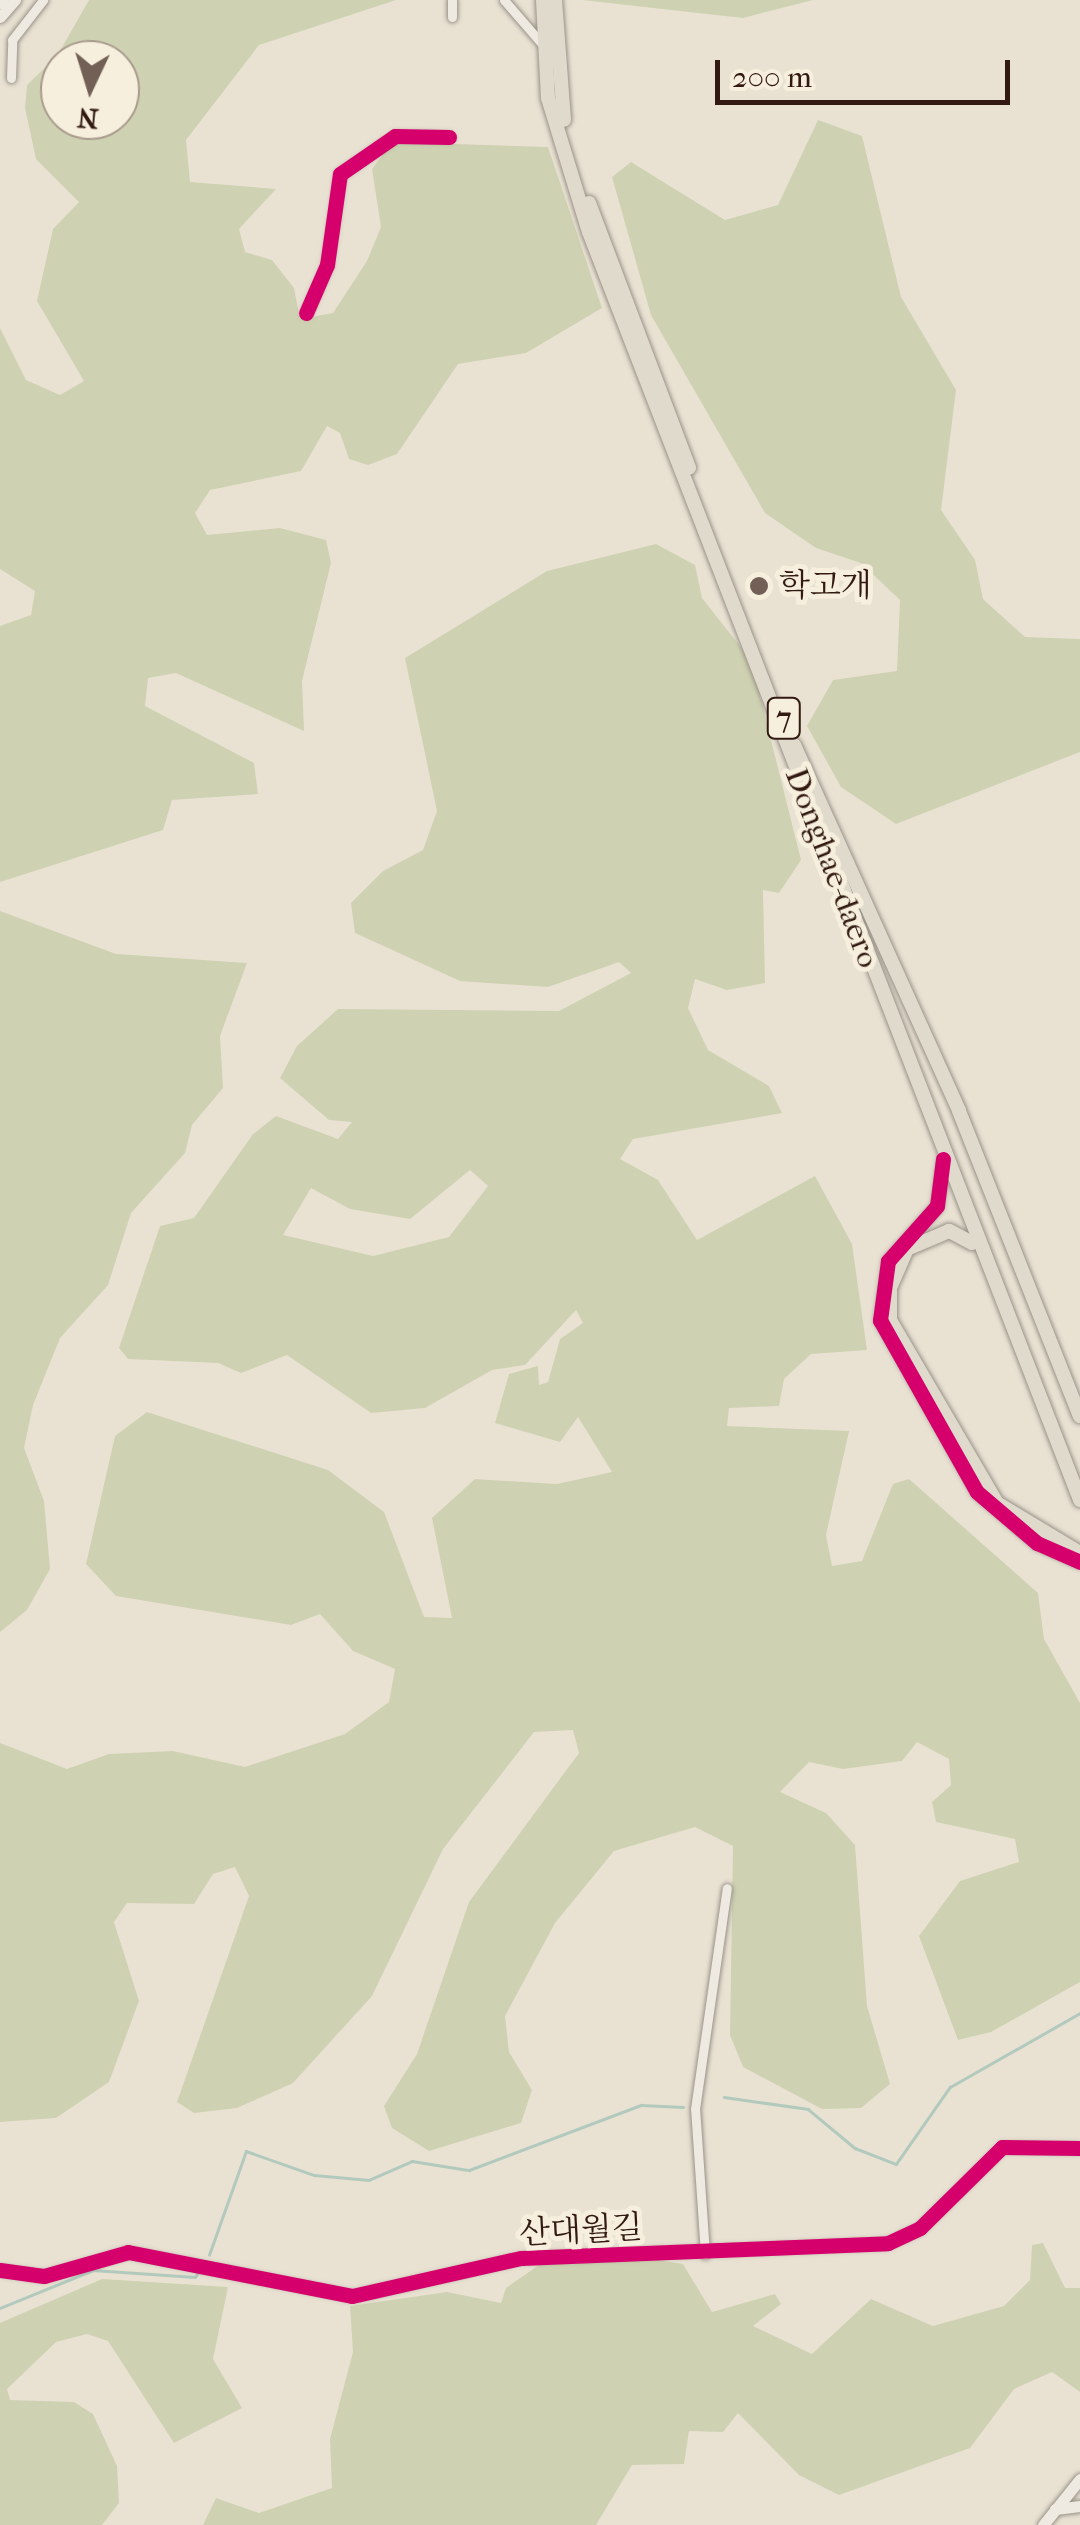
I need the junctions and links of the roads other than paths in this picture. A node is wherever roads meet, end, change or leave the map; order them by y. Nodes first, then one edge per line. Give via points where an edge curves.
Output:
1 (15, 0) edge
2 (43, 0) edge
3 (452, 0) edge
4 (504, 0) edge
5 (552, 0) edge
6 (0, 17) edge
7 (452, 17) dead end
8 (543, 45) junction
9 (12, 78) dead end
10 (449, 137) dead end
11 (306, 313) dead end
12 (943, 1159) junction
13 (976, 1247) junction
14 (1080, 1416) edge
15 (1080, 1500) edge
16 (1075, 1556) edge
17 (727, 1888) dead end
18 (1080, 2148) edge
19 (704, 2254) junction
20 (0, 2270) edge
21 (1080, 2480) edge
22 (1080, 2506) edge
23 (1055, 2509) junction
24 (1042, 2525) edge

1 - 6 street
2 - 9 street via 12,40
3 - 7 street
4 - 8 street
5 - 8 highway, Donghae-daero
5 - 14 highway, Donghae-daero / 7 via 560,108 583,188 794,746 959,1110
8 - 12 highway, Donghae-daero via 548,98 589,232
10 - 11 street via 395,136 340,174 327,264
12 - 13 highway, Donghae-daero
12 - 16 street via 937,1206 888,1261 880,1320 978,1492
13 - 15 highway, Donghae-daero
13 - 16 highway via 950,1231 907,1249 890,1288 890,1320 997,1503
17 - 19 street via 696,2109
18 - 19 street, 산대월길 via 1002,2147 920,2228 888,2244
19 - 20 street, 산대월길 via 520,2258 352,2296 128,2252 44,2276
21 - 23 street
22 - 23 street
23 - 24 street

